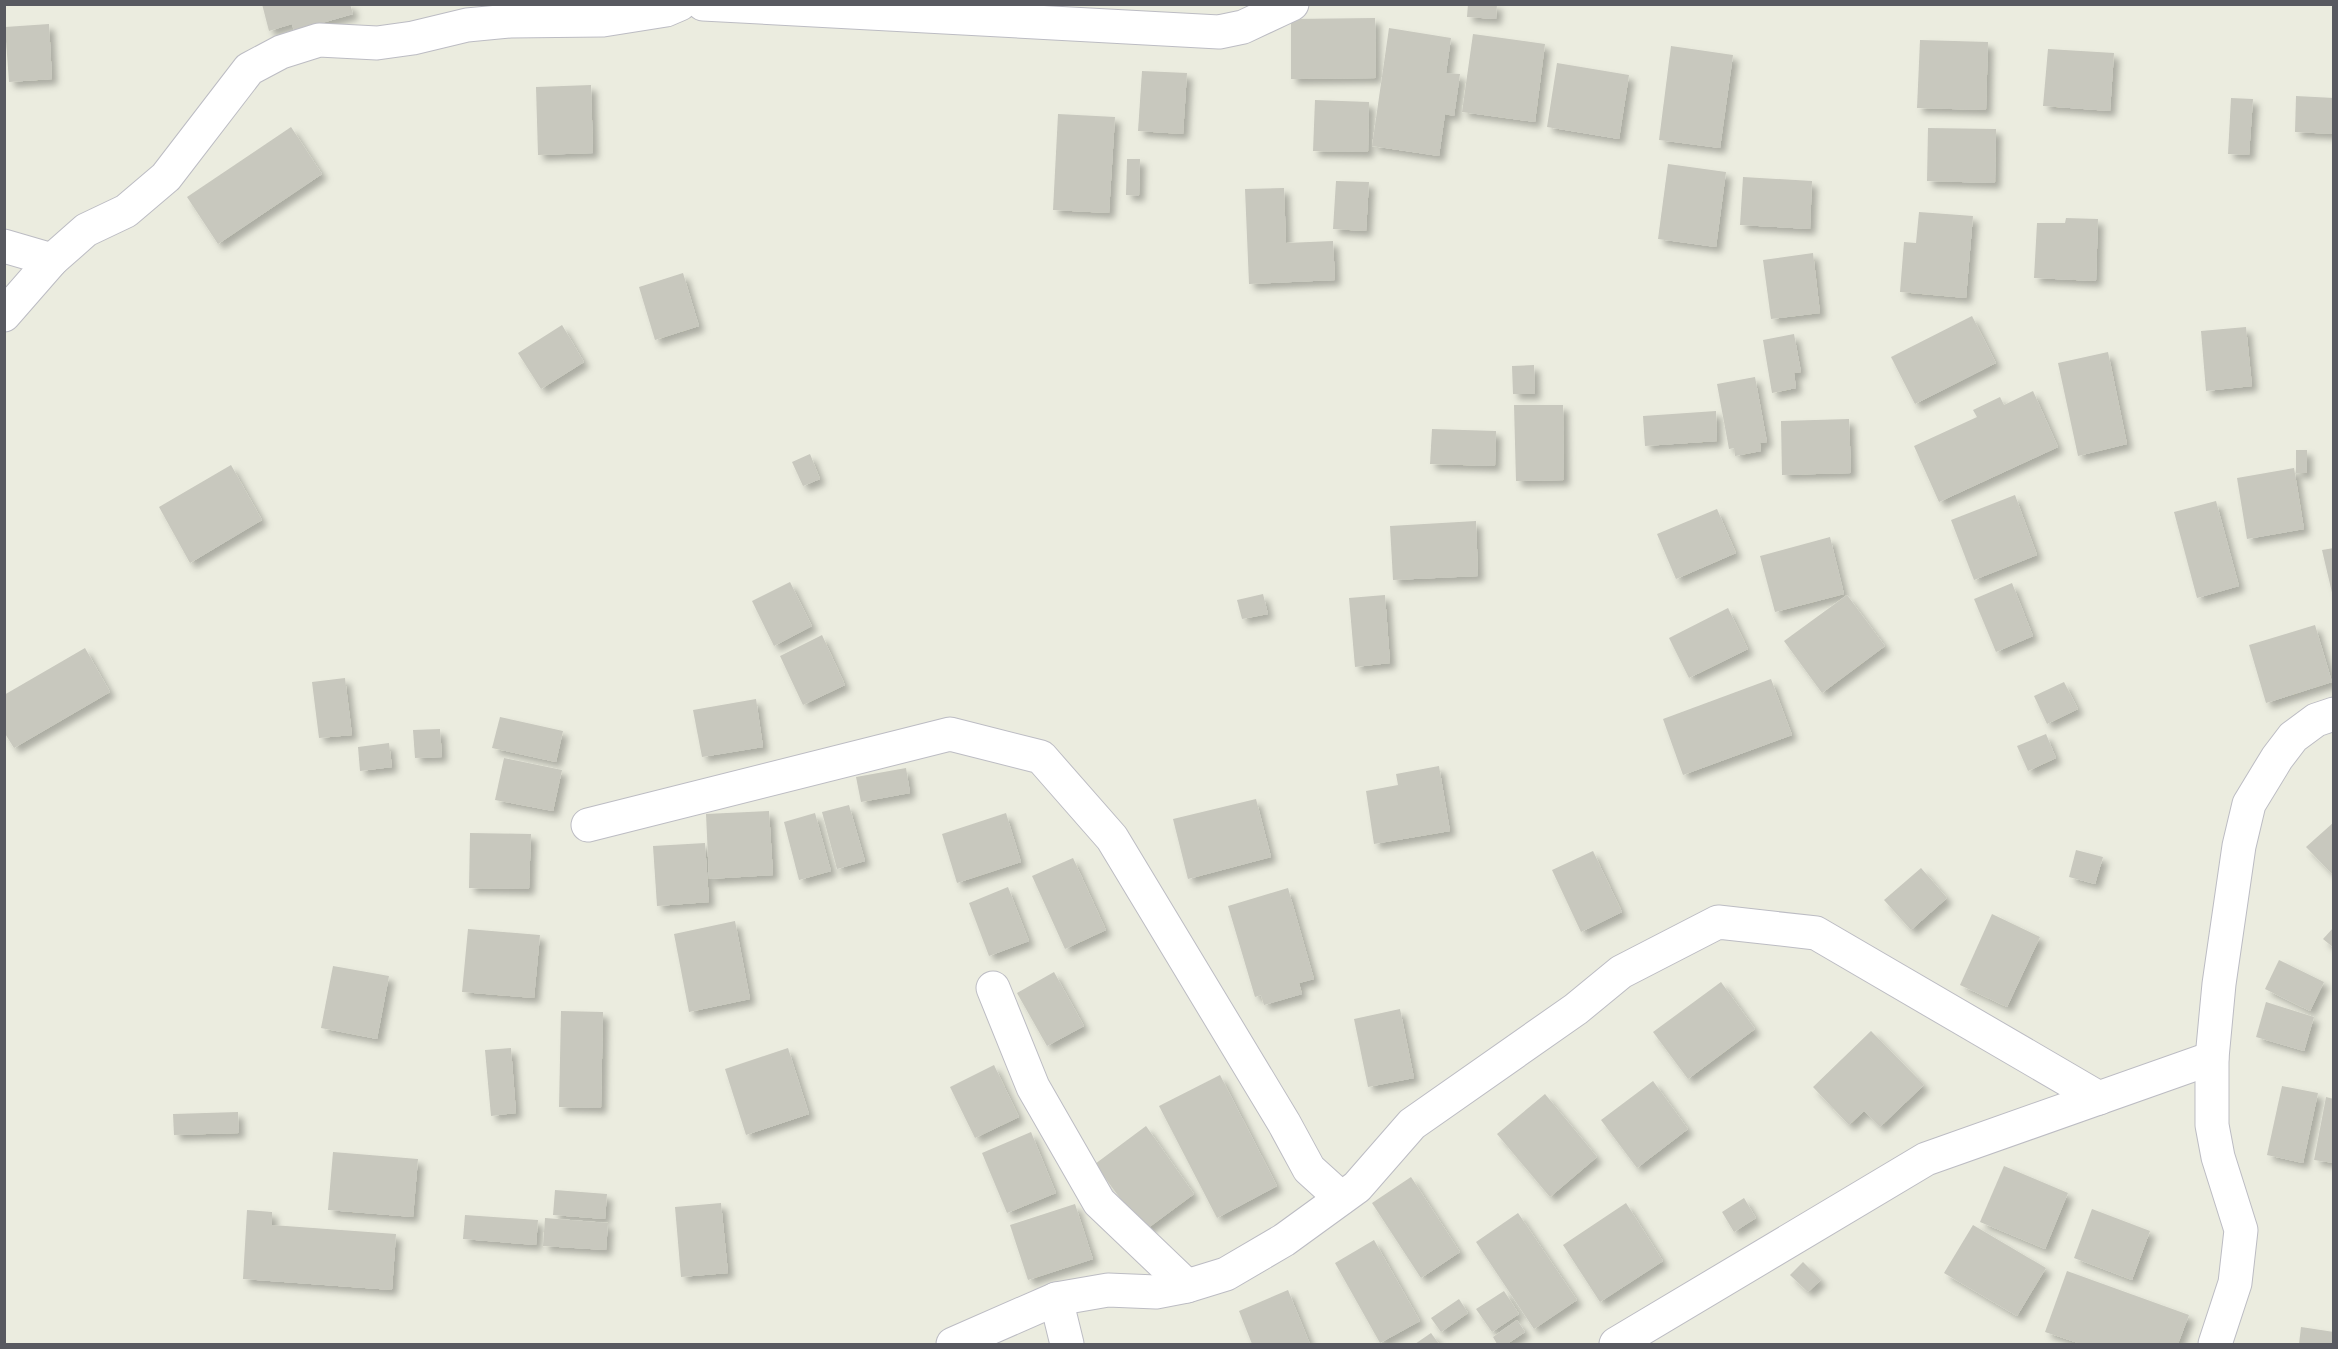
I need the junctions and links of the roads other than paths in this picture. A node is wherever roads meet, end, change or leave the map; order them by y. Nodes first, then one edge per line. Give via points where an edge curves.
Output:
1 (680, 4) edge
2 (703, 4) edge
3 (1292, 4) edge
4 (4, 246) edge
5 (52, 260) junction
6 (4, 315) edge
7 (2334, 714) edge
8 (588, 825) dead end
9 (993, 988) dead end
10 (2212, 1058) junction
11 (2099, 1098) junction
12 (1341, 1198) junction
13 (1187, 1286) junction
14 (1056, 1299) junction
15 (953, 1344) edge
16 (1067, 1344) edge
17 (1616, 1344) edge
18 (2215, 1344) edge

1 - 5 street via 666,10 603,20 467,25 377,43 319,40 281,52 249,69 166,177 126,211 86,231
2 - 3 street via 1219,32 1243,27
4 - 5 street
5 - 6 street
7 - 10 street via 2316,720 2293,737 2249,804 2239,846
8 - 12 street via 950,734 1041,757 1112,838 1309,1169
9 - 13 street via 1033,1088 1100,1202
10 - 11 street
10 - 18 street via 2212,1125 2241,1230 2235,1283
11 - 12 street via 1816,933 1718,922 1621,972 1576,1009 1412,1124 1357,1187
11 - 17 street via 1926,1159
12 - 13 street via 1284,1240 1226,1274
13 - 14 street via 1156,1292 1108,1290
14 - 15 street
14 - 16 street

